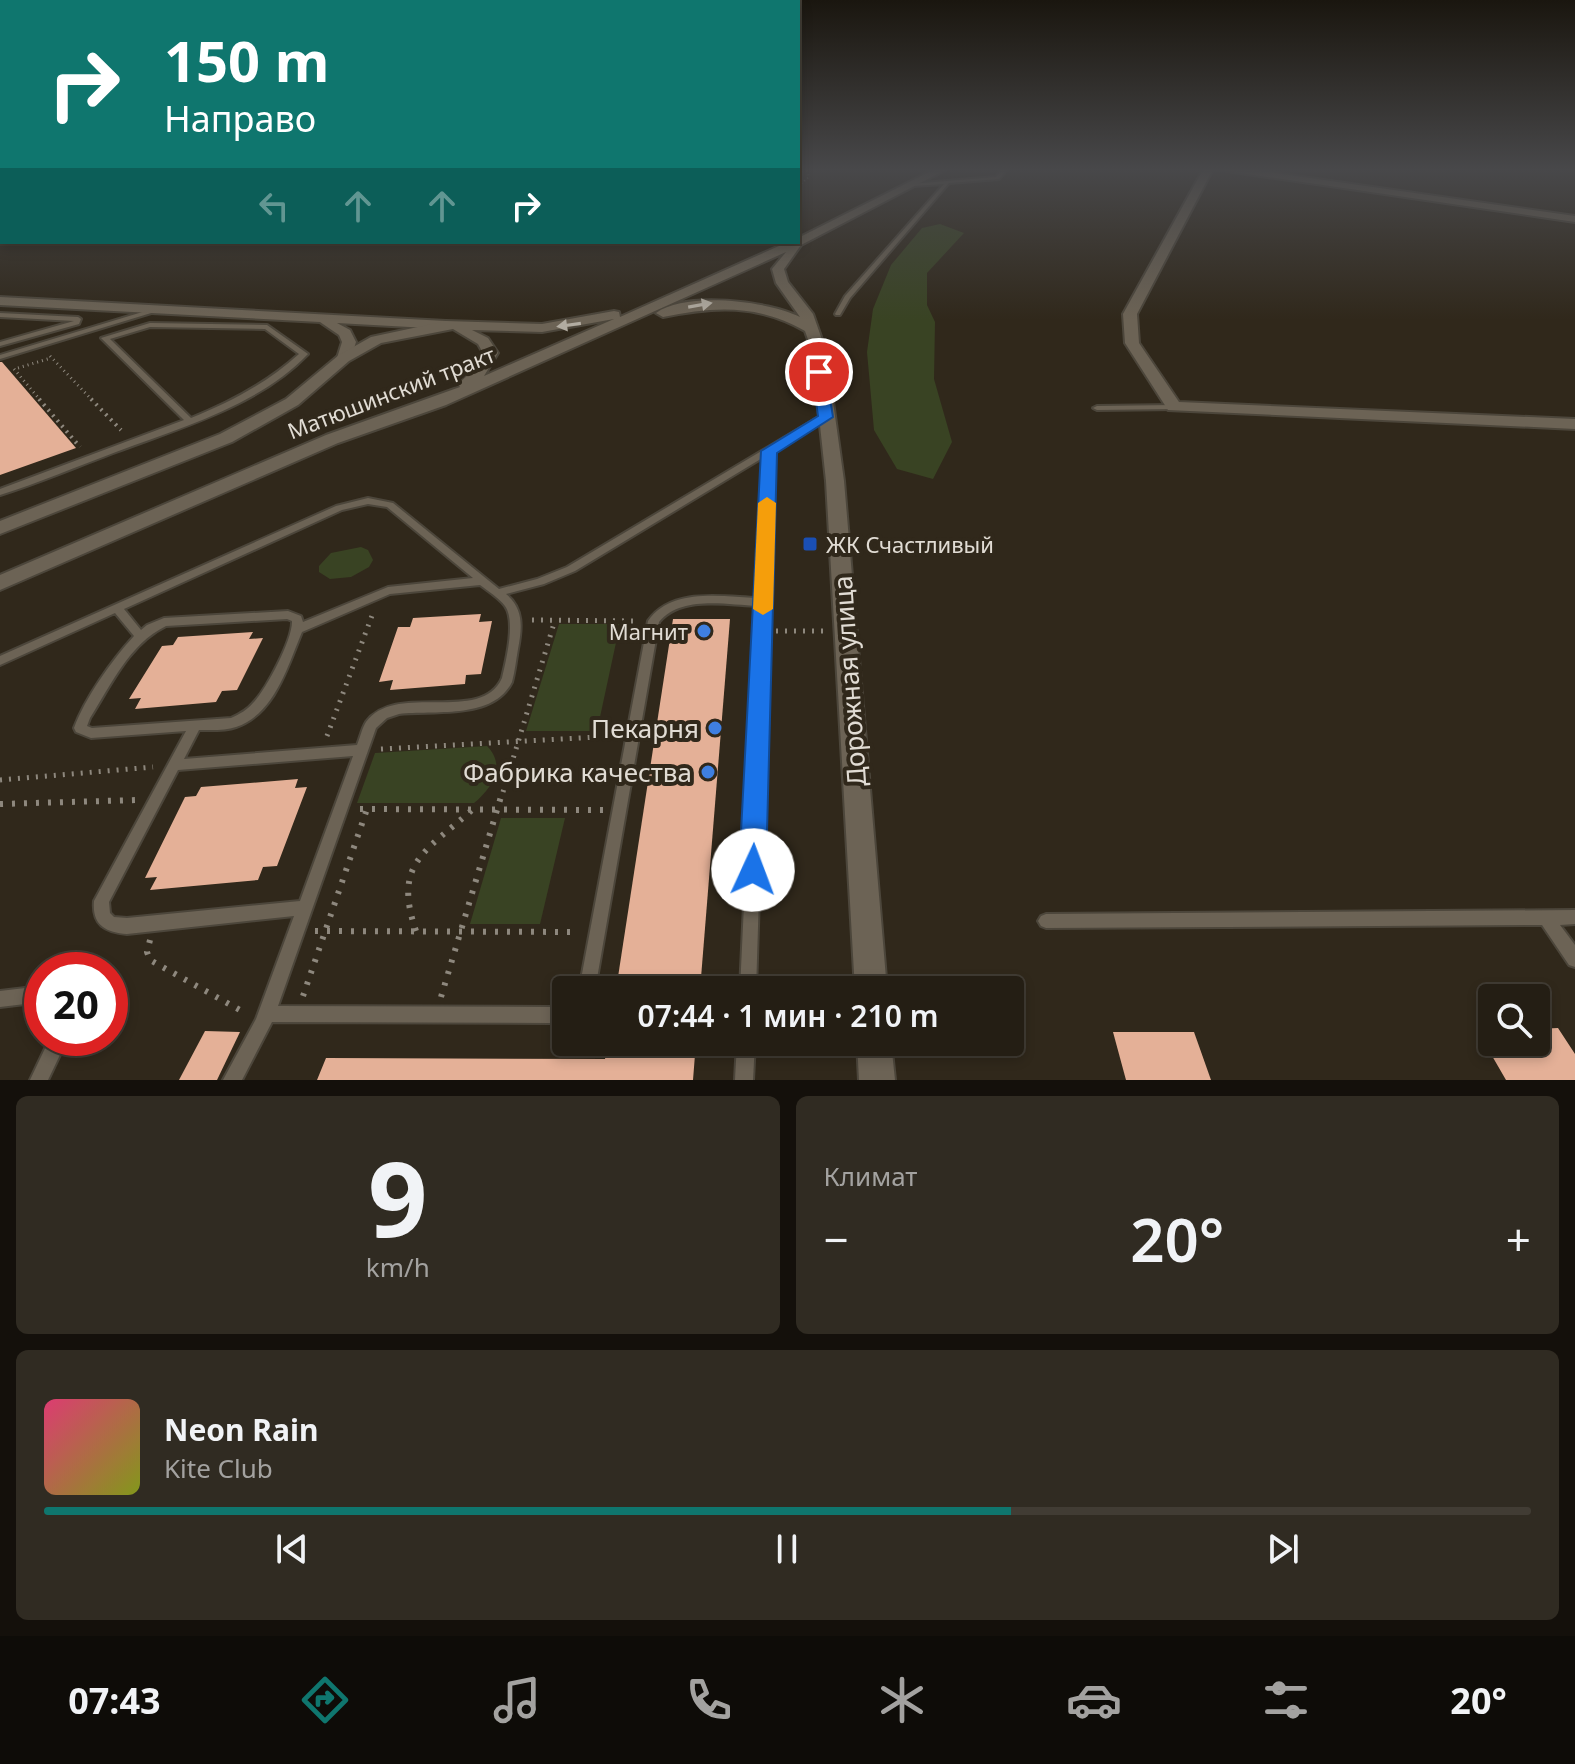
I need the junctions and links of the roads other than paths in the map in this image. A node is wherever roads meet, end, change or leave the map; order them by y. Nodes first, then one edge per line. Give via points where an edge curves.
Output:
1 (845, 218) edge
2 (916, 218) edge
3 (1182, 218) edge
4 (800, 241) edge
5 (793, 244) edge
6 (797, 244) edge
7 (672, 300) junction
8 (0, 301) edge
9 (159, 309) junction
10 (838, 314) dead end
11 (0, 315) edge
12 (314, 319) junction
13 (624, 321) junction
14 (446, 325) junction
15 (810, 328) junction
16 (93, 331) junction
17 (105, 338) junction
18 (0, 344) edge
19 (0, 357) edge
20 (344, 358) junction
21 (440, 402) junction
22 (1174, 407) junction
23 (1097, 408) dead end
24 (825, 417) junction
25 (190, 421) junction
26 (1575, 424) edge
27 (769, 451) junction
28 (0, 492) edge
29 (0, 528) edge
30 (482, 581) junction
31 (0, 583) edge
32 (497, 593) junction
33 (763, 602) junction
34 (117, 608) junction
35 (298, 629) junction
36 (140, 636) junction
37 (0, 661) edge
38 (195, 726) junction
39 (362, 750) junction
40 (174, 765) junction
41 (305, 908) junction
42 (1546, 917) junction
43 (1575, 917) edge
44 (1046, 921) dead end
45 (1575, 959) edge
46 (590, 976) edge
47 (749, 976) edge
48 (870, 976) edge
49 (24, 996) edge
50 (0, 999) edge
51 (552, 1015) edge
52 (265, 1018) junction
53 (50, 1056) edge
54 (745, 1056) edge
55 (875, 1056) edge
56 (39, 1080) edge
57 (232, 1080) edge
58 (744, 1080) edge
59 (877, 1080) edge

1 - 4 street, Матюшинский тракт
2 - 10 lane
3 - 22 street via 1130,314 1132,343
5 - 7 street, Матюшинский тракт
6 - 15 street, Дорожная улица via 778,269
7 - 13 street, Матюшинский тракт
7 -> 14 street via 559,326
8 - 9 street
9 - 12 street
9 - 16 lane
11 - 18 lane via 78,319
12 - 14 street
12 - 20 street via 345,333 349,342
13 -> 15 street via 735,302 775,309
13 - 21 street, Матюшинский тракт
14 - 20 street via 397,334
14 - 21 street via 481,337 492,353 480,374
15 - 24 street, Дорожная улица via 819,351
16 - 17 lane
16 - 19 lane
17 - 25 lane
17 - 25 lane via 150,325 267,327 304,354 280,378
20 - 29 street via 292,402 226,438
21 - 31 street, Матюшинский тракт via 332,439
22 - 23 lane
22 - 26 street
24 - 27 lane
24 - 48 street, Дорожная улица via 835,481
25 - 28 lane
27 - 32 lane via 571,569
27 - 33 lane
30 - 32 lane
30 - 34 lane via 390,505 368,501 339,508
30 - 35 lane via 381,592
32 - 39 lane via 517,620 506,681 496,695 478,703 385,712 371,725
33 - 46 lane via 682,601 664,607 654,621
33 - 47 lane
34 - 36 lane
34 - 37 lane
35 - 36 lane via 297,619 288,615 164,622
35 - 38 lane via 255,712 233,723
36 - 38 lane via 80,728 91,733
38 - 40 lane
39 - 40 lane
39 - 41 lane
40 - 41 lane via 102,901 101,913 112,925
41 - 52 lane
42 - 43 lane
42 - 44 lane
42 - 45 lane
49 - 50 lane
51 - 52 lane
52 - 57 lane
53 - 56 lane
54 - 58 lane
55 - 59 street

